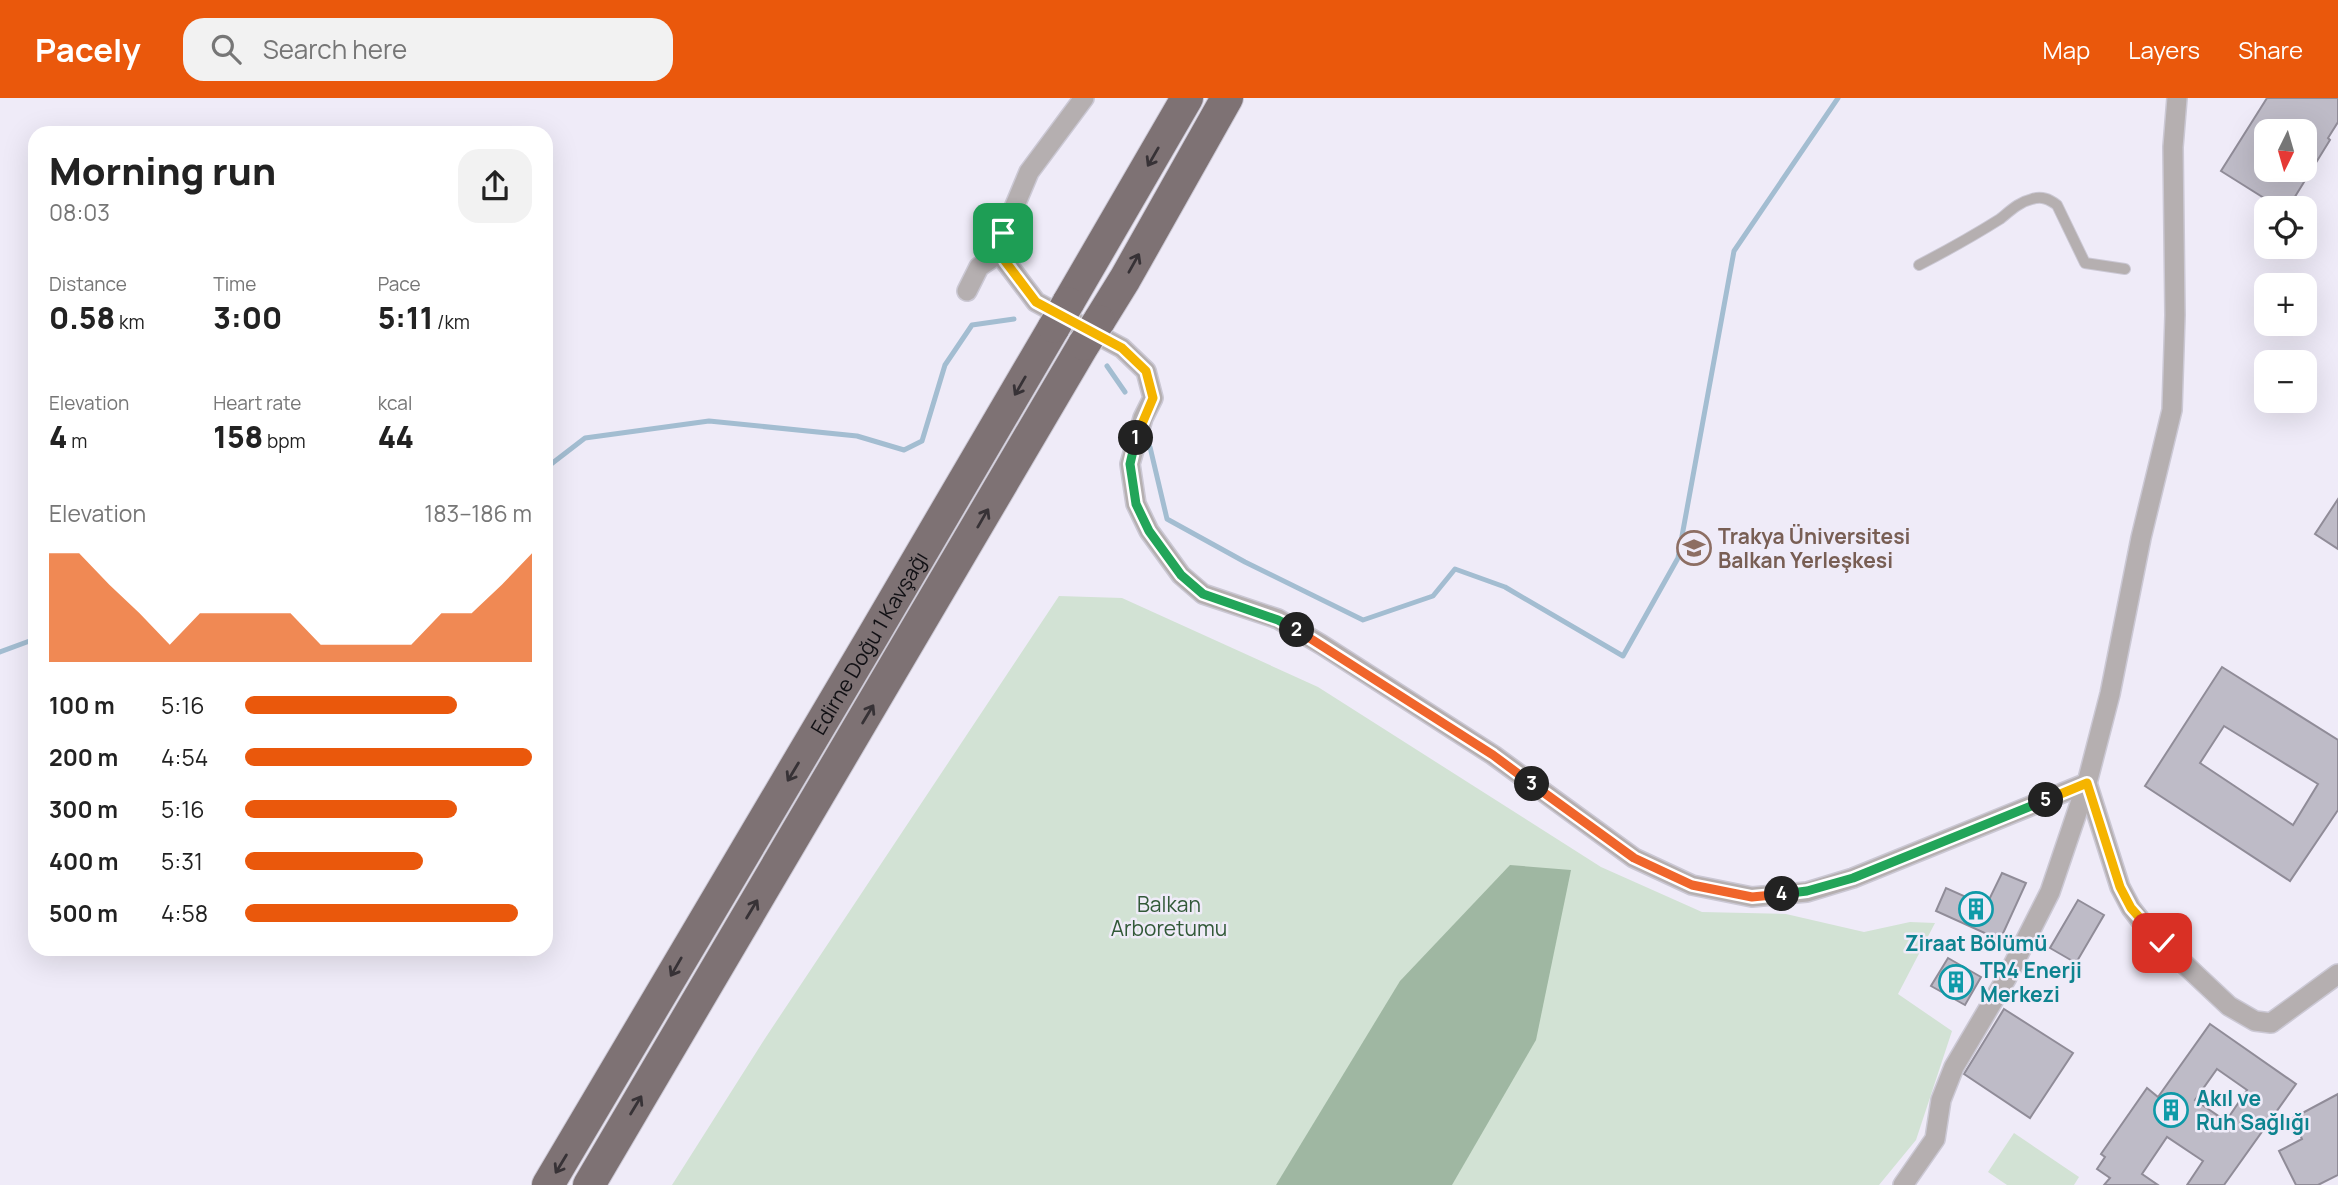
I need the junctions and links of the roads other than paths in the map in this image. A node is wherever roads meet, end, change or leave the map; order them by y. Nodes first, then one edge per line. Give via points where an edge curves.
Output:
1 (1083, 98) edge
2 (1187, 98) edge
3 (1227, 98) edge
4 (2177, 98) edge
5 (1004, 250) junction
6 (1919, 265) dead end
7 (2125, 269) dead end
8 (967, 291) dead end
9 (2087, 783) junction
10 (2338, 974) edge
11 (548, 1185) edge
12 (589, 1185) edge
13 (1903, 1185) edge

1 - 5 street via 1029,172 1003,233
2 -> 11 highway, Edirne Doğu 1 Kavşağı
12 -> 3 highway, Edirne Doğu 1 Kavşağı via 1125,279
4 - 9 street via 2172,410
5 - 8 street via 979,267
5 - 9 street via 1005,261 1036,302 1122,348 1146,371 1153,398 1130,464 1136,504 1181,575 1203,594 1278,620 1322,645 1493,755 1634,858 1692,885 1752,897 1807,891 1853,878
6 - 7 lane via 2019,203 2041,197 2057,205 2085,263
9 - 10 street via 2131,908 2148,930 2229,1006 2255,1021 2271,1023
9 - 13 street via 2050,892 1954,1067 1941,1100 1935,1139

